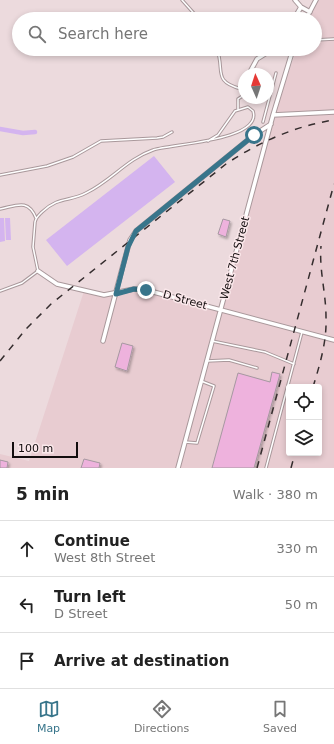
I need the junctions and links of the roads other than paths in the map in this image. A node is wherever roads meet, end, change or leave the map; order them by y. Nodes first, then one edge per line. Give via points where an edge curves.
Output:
1 (182, 0) edge
2 (296, 0) edge
3 (316, 0) edge
4 (300, 7) junction
5 (193, 12) edge
6 (298, 12) edge
7 (310, 12) joint
8 (334, 39) edge
9 (322, 40) edge
10 (219, 56) edge
11 (262, 56) edge
12 (291, 56) edge
13 (252, 68) edge
14 (276, 73) dead end
15 (238, 88) edge
16 (238, 104) edge
17 (238, 109) junction
18 (334, 112) edge
19 (273, 116) junction
20 (263, 122) dead end
21 (271, 124) junction
22 (172, 132) dead end
23 (208, 141) junction
24 (0, 175) edge
25 (0, 209) edge
26 (36, 218) junction
27 (38, 271) junction
28 (0, 291) edge
29 (116, 294) junction
30 (221, 310) junction
31 (302, 332) junction
32 (212, 340) junction
33 (334, 340) edge
34 (103, 341) dead end
35 (207, 361) junction
36 (294, 364) junction
37 (257, 368) dead end
38 (201, 381) junction
39 (185, 442) junction
40 (178, 468) edge
41 (266, 468) edge

1 - 5 lane
2 - 4 street
3 - 7 street
4 - 6 street
4 - 7 street
8 - 9 lane
10 - 15 lane via 222,78 227,84
11 - 13 street
12 - 19 street, West 7th Street
14 - 20 lane
16 - 17 lane
17 - 23 lane via 218,135
17 - 23 lane via 248,107 253,111 254,118 251,123 229,136
18 - 19 street
19 - 21 street, West 7th Street
21 - 29 street via 136,231 128,247
21 - 30 street, West 7th Street
22 - 24 lane via 157,138 101,141 73,157 47,166
23 - 26 lane via 164,147 144,154 86,194 52,204
25 - 26 lane via 24,205 32,210
26 - 27 lane via 33,247
27 - 28 lane via 22,283
27 - 29 street, D Street via 57,284 104,295
29 - 30 street, D Street via 134,289 146,290
29 - 34 street
30 - 31 street, D Street
30 - 32 street, West 7th Street
31 - 33 street, D Street
31 - 36 lane
32 - 35 street, West 7th Street
32 - 36 lane via 265,352
35 - 37 lane via 236,361
35 - 38 street, West 7th Street
36 - 41 lane
38 - 39 street, West 7th Street
38 - 39 lane via 214,386 197,444
39 - 40 street, West 7th Street

